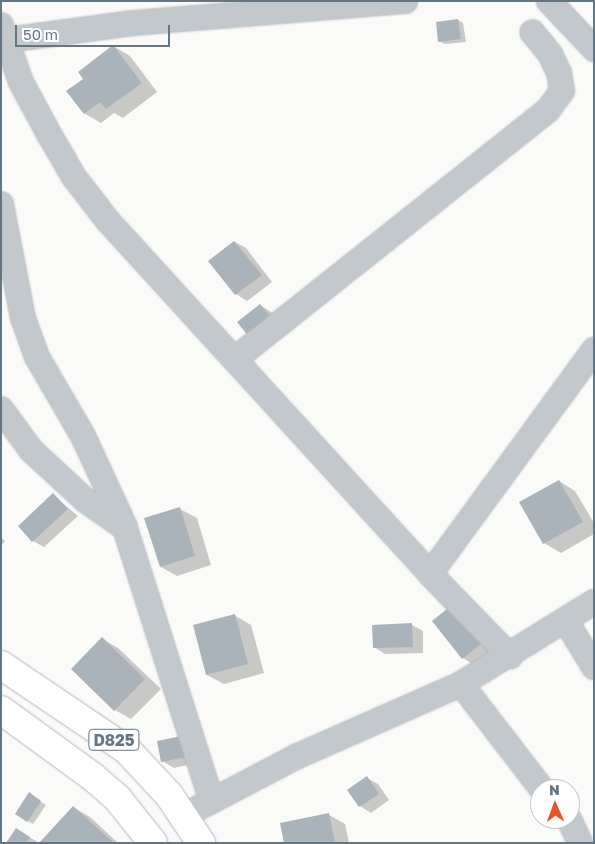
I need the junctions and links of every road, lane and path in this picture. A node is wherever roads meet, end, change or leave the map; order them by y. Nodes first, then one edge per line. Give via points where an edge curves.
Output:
1 (405, 1) edge
2 (549, 1) edge
3 (4, 32) edge
4 (532, 32) dead end
5 (594, 49) edge
6 (1, 204) edge
7 (594, 350) edge
8 (235, 359) junction
9 (1, 409) edge
10 (125, 528) junction
11 (430, 574) junction
12 (594, 602) edge
13 (566, 621) junction
14 (510, 656) junction
15 (1, 665) edge
16 (594, 667) edge
17 (461, 684) junction
18 (1, 710) edge
19 (534, 779) edge
20 (211, 799) junction
21 (183, 816) junction
22 (574, 829) edge
23 (153, 843) edge
24 (201, 843) edge
25 (580, 843) edge

1 - 3 street via 292,13
2 - 5 street
3 - 8 street via 21,82 74,177 108,221
4 - 8 street via 550,54 559,73 562,91 548,110
6 - 10 street via 23,318 36,357 83,436
7 - 11 street
8 - 11 street
9 - 10 street via 31,450 85,500
10 - 20 street
11 - 14 street
12 - 13 street
13 - 14 street
13 - 16 street
14 - 17 street
15 - 21 highway, D825 via 127,750 169,795
17 - 19 street
17 - 20 street via 298,756
18 - 23 highway, D825 via 93,777 118,799
20 - 21 street
21 - 24 highway, D825
22 - 25 street

